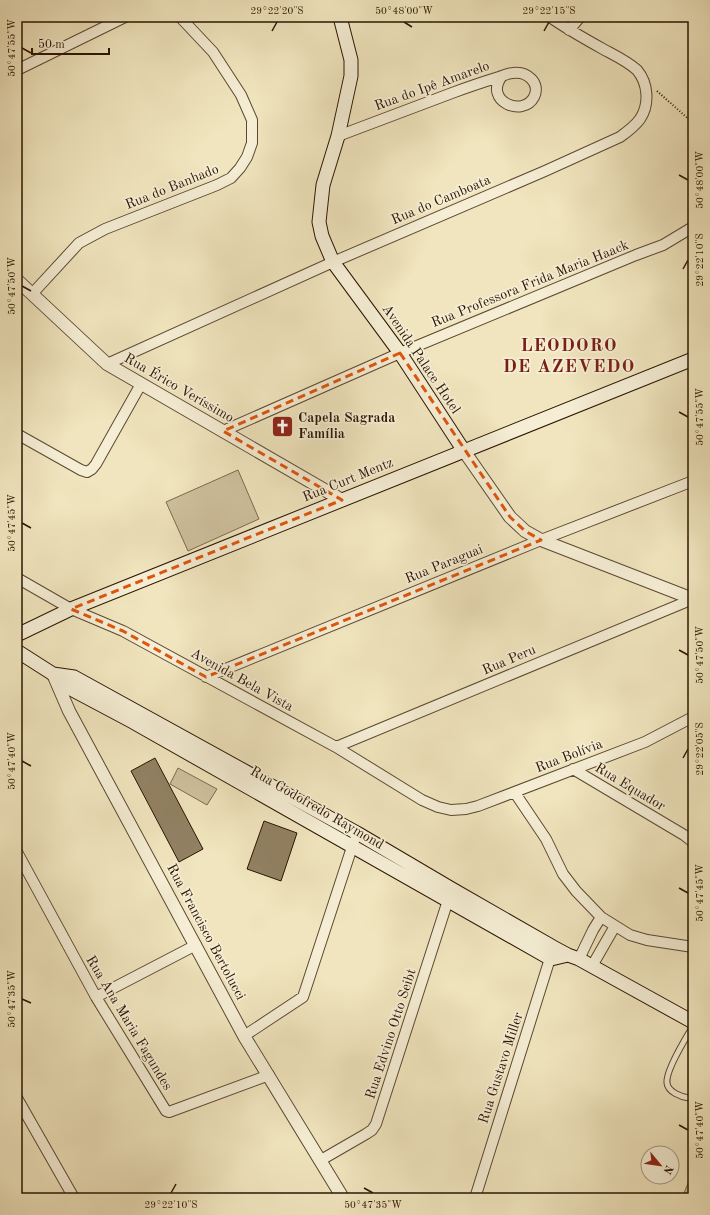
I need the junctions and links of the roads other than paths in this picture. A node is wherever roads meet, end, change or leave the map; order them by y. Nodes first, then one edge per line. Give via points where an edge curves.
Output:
1 (126, 17) edge
2 (180, 17) edge
3 (340, 17) edge
4 (550, 17) edge
5 (580, 17) edge
6 (569, 30) junction
7 (17, 70) edge
8 (502, 76) junction
9 (338, 136) junction
10 (693, 227) edge
11 (333, 262) junction
12 (17, 280) edge
13 (32, 294) junction
14 (400, 352) junction
15 (693, 359) edge
16 (107, 364) junction
17 (141, 384) junction
18 (223, 430) junction
19 (17, 434) edge
20 (464, 452) junction
21 (693, 481) edge
22 (342, 500) junction
23 (541, 540) junction
24 (17, 578) edge
25 (693, 599) edge
26 (72, 609) junction
27 (17, 635) edge
28 (17, 651) edge
29 (53, 674) junction
30 (206, 676) junction
31 (691, 721) edge
32 (336, 747) junction
33 (573, 769) junction
34 (515, 793) junction
35 (451, 810) joint
36 (357, 833) junction
37 (693, 842) edge
38 (353, 846) junction
39 (17, 852) edge
40 (450, 895) junction
41 (601, 917) junction
42 (615, 926) junction
43 (196, 945) junction
44 (693, 947) edge
45 (552, 953) junction
46 (574, 957) junction
47 (592, 966) junction
48 (96, 997) junction
49 (693, 1024) edge
50 (244, 1036) junction
51 (269, 1075) junction
52 (693, 1096) edge
53 (17, 1098) edge
54 (321, 1160) junction
55 (74, 1198) edge
56 (343, 1198) edge
57 (475, 1198) edge

1 - 7 street
2 - 13 street, Rua do Banhado via 213,52 249,110 253,131 247,157 232,178 105,229 78,243
3 - 9 main road, Avenida Palace Hotel via 351,60 351,76
4 - 6 street
5 - 6 street
6 - 11 street, Rua do Camboata via 629,64 643,78 647,94 644,111 629,130 620,137 545,171
8 - 8 street, Rua do Ipê Amarelo via 513,72 530,77 536,90 534,97 521,106 504,103 497,88
8 - 9 street, Rua do Ipê Amarelo via 477,83
9 - 11 main road, Avenida Palace Hotel via 323,185 319,222
10 - 14 street, Rua Professora Frida Maria Haack via 663,245
11 - 14 main road, Avenida Palace Hotel
11 - 16 street, Rua do Camboata
12 - 13 street, Rua Érico Veríssimo
13 - 16 street, Rua Érico Veríssimo
14 - 18 street, Rua Professora Frida Maria Haack
14 - 20 main road, Avenida Palace Hotel
15 - 20 main road, Rua Curt Mentz
16 - 17 street, Rua Érico Veríssimo
17 - 18 street, Rua Érico Veríssimo
17 - 19 street via 96,464 86,472
18 - 22 street, Rua Érico Veríssimo
20 - 22 main road, Rua Curt Mentz
20 - 23 street, Avenida Palace Hotel via 510,517 525,531
21 - 23 street, Rua Paraguai
22 - 26 main road, Rua Curt Mentz
23 - 25 street, Avenida Palace Hotel
23 - 30 street, Rua Paraguai
24 - 26 street, Avenida Bela Vista
25 - 32 street, Rua Peru
26 - 27 main road, Rua Curt Mentz
26 - 30 street, Avenida Bela Vista via 123,631
28 - 29 main road, Rua Godofredo Raymond
29 - 36 main road, Rua Godofredo Raymond via 74,677
29 - 38 main road, Rua Godofredo Raymond via 69,688
29 - 43 street, Rua Francisco Bertolucci via 69,711
30 - 32 street, Avenida Bela Vista
31 - 33 street, Rua Bolívia via 645,742
32 - 35 street, Avenida Bela Vista via 422,800
33 - 34 street, Rua Bolívia
33 - 37 street, Rua Equador
34 - 35 street, Rua Bolívia via 478,806
34 - 41 street via 546,839 563,874
36 - 38 street
36 - 40 main road, Rua Godofredo Raymond
38 - 40 main road, Rua Godofredo Raymond
38 - 50 street via 303,997
39 - 48 street, Rua Ana Maria Fagundes
40 - 45 main road, Rua Godofredo Raymond
40 - 54 street, Rua Edvino Otto Seibt via 376,1124 366,1134
41 - 42 street
41 - 46 street
42 - 44 street via 647,940
42 - 47 street
43 - 48 street
43 - 50 street, Rua Francisco Bertolucci
45 - 46 main road, Rua Godofredo Raymond
45 - 57 street, Rua Gustavo Miller
46 - 47 main road, Rua Godofredo Raymond
47 - 49 main road, Rua Godofredo Raymond
48 - 51 street, Rua Ana Maria Fagundes via 166,1111
49 - 52 lane via 674,1060 667,1081 672,1091 684,1097
50 - 51 street, Rua Francisco Bertolucci
51 - 54 street, Rua Francisco Bertolucci
53 - 55 street
54 - 56 street, Rua Francisco Bertolucci

